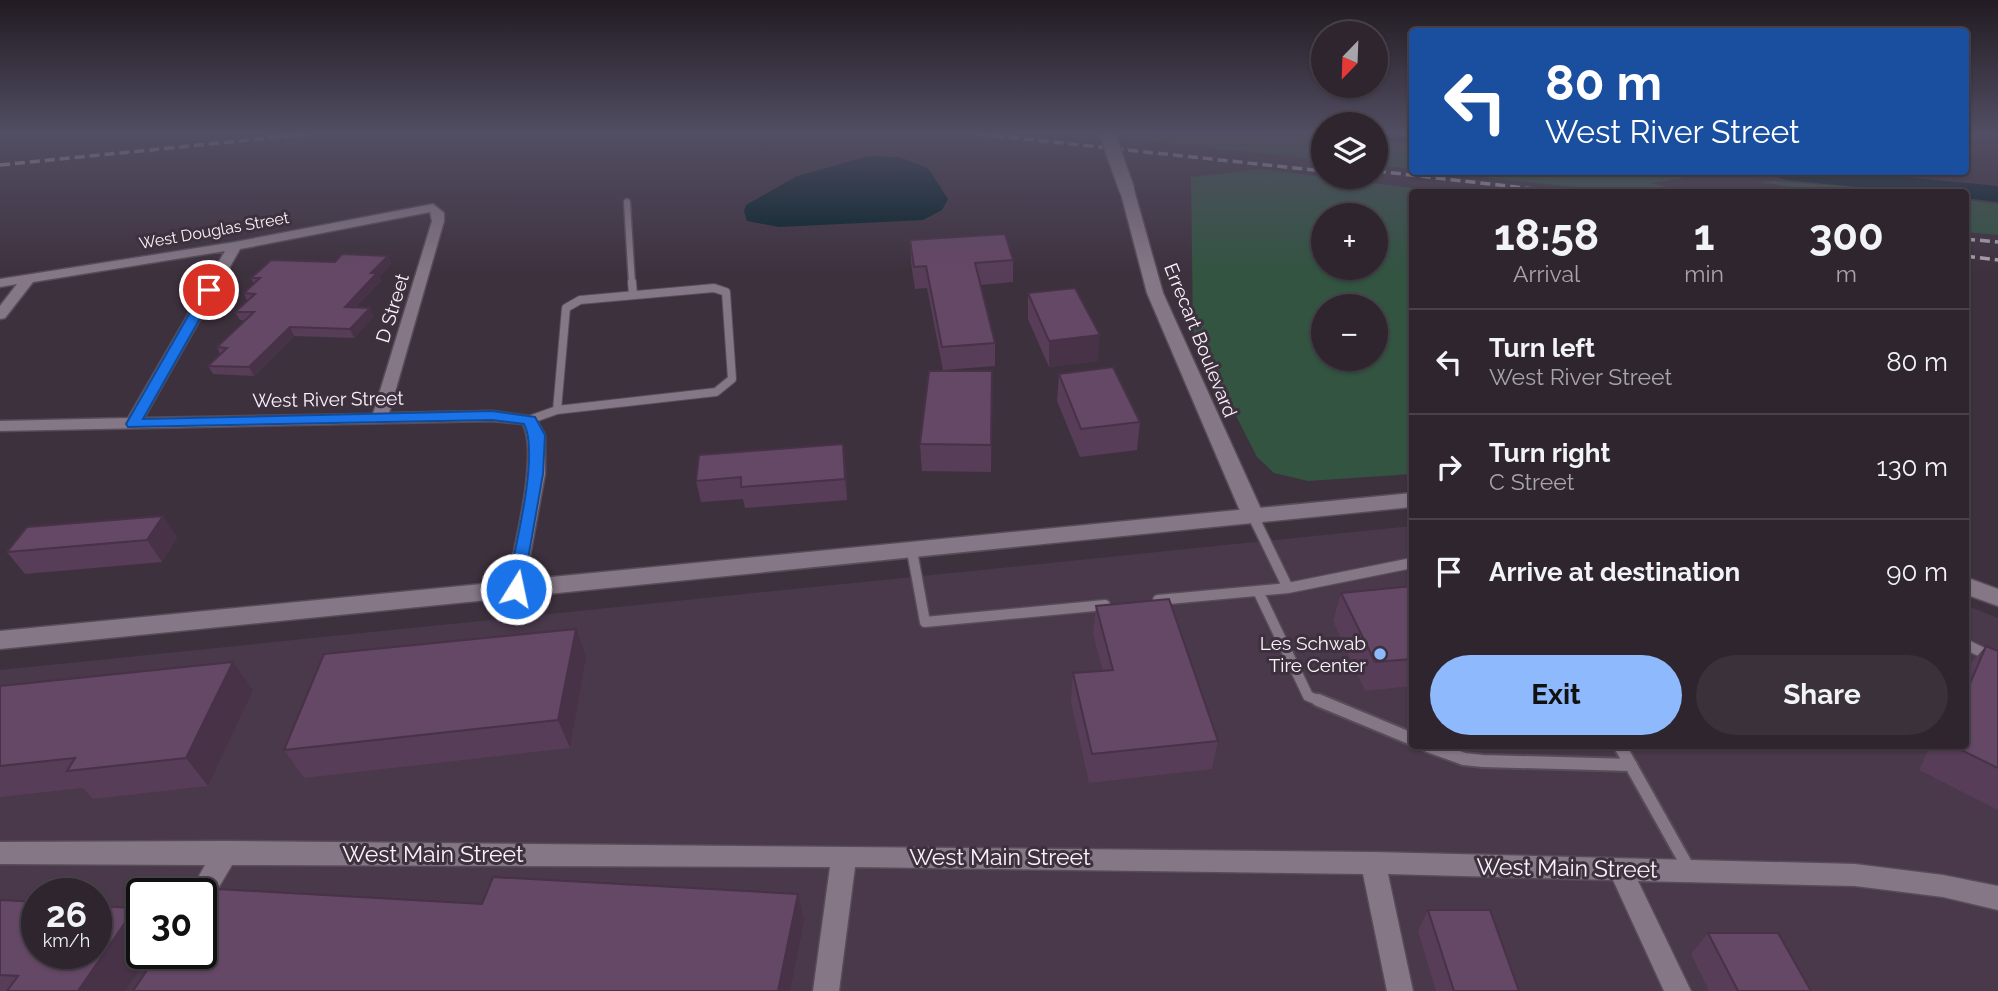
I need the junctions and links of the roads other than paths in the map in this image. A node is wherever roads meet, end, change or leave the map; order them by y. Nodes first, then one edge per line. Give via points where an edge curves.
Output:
1 (1124, 180) edge
2 (627, 202) dead end
3 (433, 208) joint
4 (235, 246) junction
5 (30, 277) junction
6 (0, 283) edge
7 (634, 295) junction
8 (0, 315) edge
9 (556, 410) junction
10 (379, 420) junction
11 (529, 420) junction
12 (133, 424) junction
13 (0, 426) edge
14 (1409, 500) edge
15 (1254, 518) junction
16 (912, 551) junction
17 (1409, 564) edge
18 (1969, 587) edge
19 (1288, 588) junction
20 (516, 589) junction
21 (1258, 590) junction
22 (1998, 598) edge
23 (1147, 601) edge
24 (1119, 604) edge
25 (0, 640) edge
26 (1969, 646) edge
27 (1998, 660) edge
28 (1409, 738) edge
29 (1436, 749) edge
30 (1622, 749) edge
31 (1631, 765) junction
32 (226, 852) junction
33 (0, 853) edge
34 (844, 856) junction
35 (1373, 863) junction
36 (1620, 869) junction
37 (1690, 871) junction
38 (211, 878) edge
39 (1998, 898) edge
40 (827, 991) edge
41 (1400, 991) edge
42 (1678, 991) edge

1 - 15 main road, Errecart Boulevard, bridge via 1155,293
2 - 7 lane
3 - 4 street, West Douglas Street
3 - 10 street, D Street via 438,221
4 - 5 street, West Douglas Street
4 - 12 street
5 - 6 street, West Douglas Street
5 - 8 street
7 - 9 lane via 580,300 566,308
7 - 9 lane via 714,288 726,292 732,379 716,392
9 - 11 lane
10 - 11 street, West River Street via 492,416
10 - 12 street, West River Street
11 - 20 street via 537,435 536,474
12 - 13 street, West River Street
14 - 15 main road
15 - 16 main road
15 - 19 lane
16 - 20 main road
16 - 24 lane via 925,622
17 - 19 lane
18 - 22 main road
19 - 21 lane
20 - 25 main road
21 - 23 lane
21 - 28 lane via 1308,696
26 - 27 lane
29 - 31 lane via 1483,761
30 - 31 lane
31 - 37 lane
32 - 33 street, West Main Street
32 - 34 street, West Main Street
32 - 38 street
34 - 35 street, West Main Street
34 - 40 street
35 - 36 street, West Main Street
35 - 41 street
36 - 37 street, West Main Street
36 - 42 street
37 - 39 street, West Main Street via 1855,876

